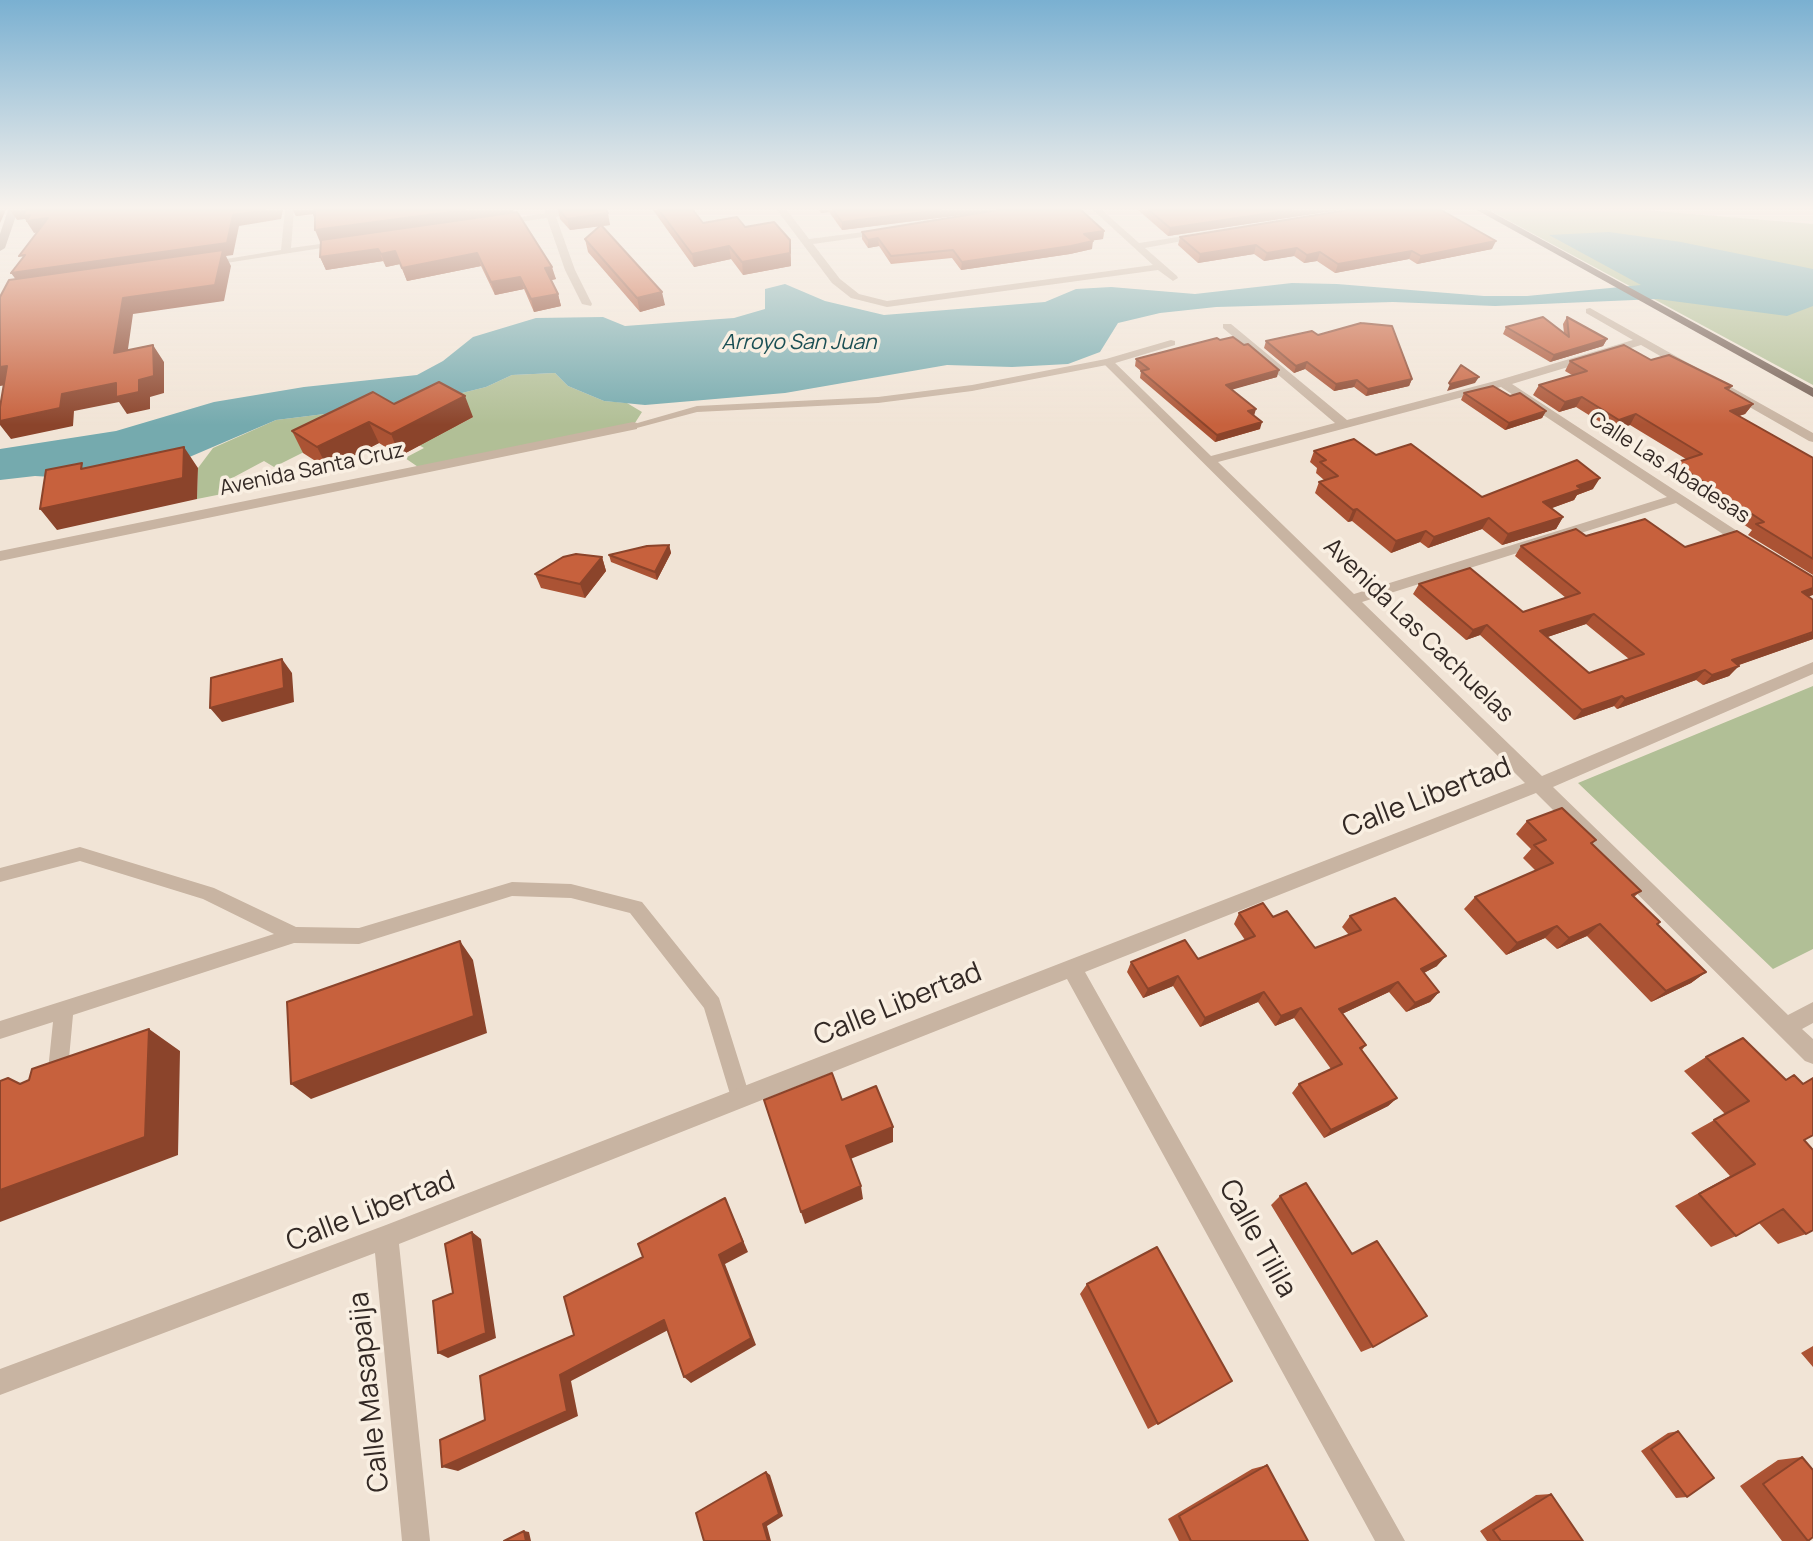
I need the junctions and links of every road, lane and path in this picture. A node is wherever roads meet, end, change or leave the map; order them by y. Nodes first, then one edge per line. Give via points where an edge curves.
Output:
1 (576, 282) edge
2 (837, 282) edge
3 (1051, 282) edge
4 (1612, 282) edge
5 (587, 304) dead end
6 (1590, 311) dead end
7 (1227, 326) dead end
8 (1642, 341) junction
9 (1171, 343) dead end
10 (1108, 362) junction
11 (1503, 383) junction
12 (1813, 393) edge
13 (1345, 425) junction
14 (633, 426) joint
15 (1813, 438) edge
16 (1208, 461) junction
17 (1675, 499) junction
18 (0, 556) edge
19 (1767, 556) edge
20 (1350, 600) junction
21 (1813, 668) edge
22 (1541, 784) junction
23 (0, 875) edge
24 (294, 935) junction
25 (1071, 966) junction
26 (64, 1010) junction
27 (1813, 1012) edge
28 (1786, 1027) junction
29 (0, 1030) edge
30 (1813, 1054) edge
31 (56, 1093) edge
32 (740, 1097) junction
33 (386, 1237) junction
34 (0, 1382) edge
35 (416, 1541) edge
36 (1391, 1541) edge

1 - 5 street
2 - 3 street via 855,296 887,304
4 - 12 main road
6 - 8 street
7 - 13 street
8 - 11 street
8 - 15 street
9 - 10 lane
10 - 14 lane via 878,400 697,409
10 - 16 street, Avenida Las Cachuelas
11 - 13 street
11 - 17 street, Calle Las Abadesas
13 - 16 street
14 - 18 street, Avenida Santa Cruz
16 - 20 street, Avenida Las Cachuelas
17 - 19 street, Calle Las Abadesas
17 - 20 street
20 - 22 street, Avenida Las Cachuelas
21 - 22 street, Calle Libertad
22 - 25 street, Calle Libertad
22 - 28 street, Avenida Las Cachuelas
23 - 24 lane via 80,855 208,893
24 - 26 lane
24 - 32 lane via 359,936 512,889 571,891 636,907 712,1004
25 - 32 street, Calle Libertad
25 - 36 street, Calle Tilila
26 - 29 lane
26 - 31 lane
27 - 28 street
28 - 30 street, Avenida Las Cachuelas
32 - 33 street, Calle Libertad
33 - 34 street, Calle Libertad
33 - 35 street, Calle Masapaija

